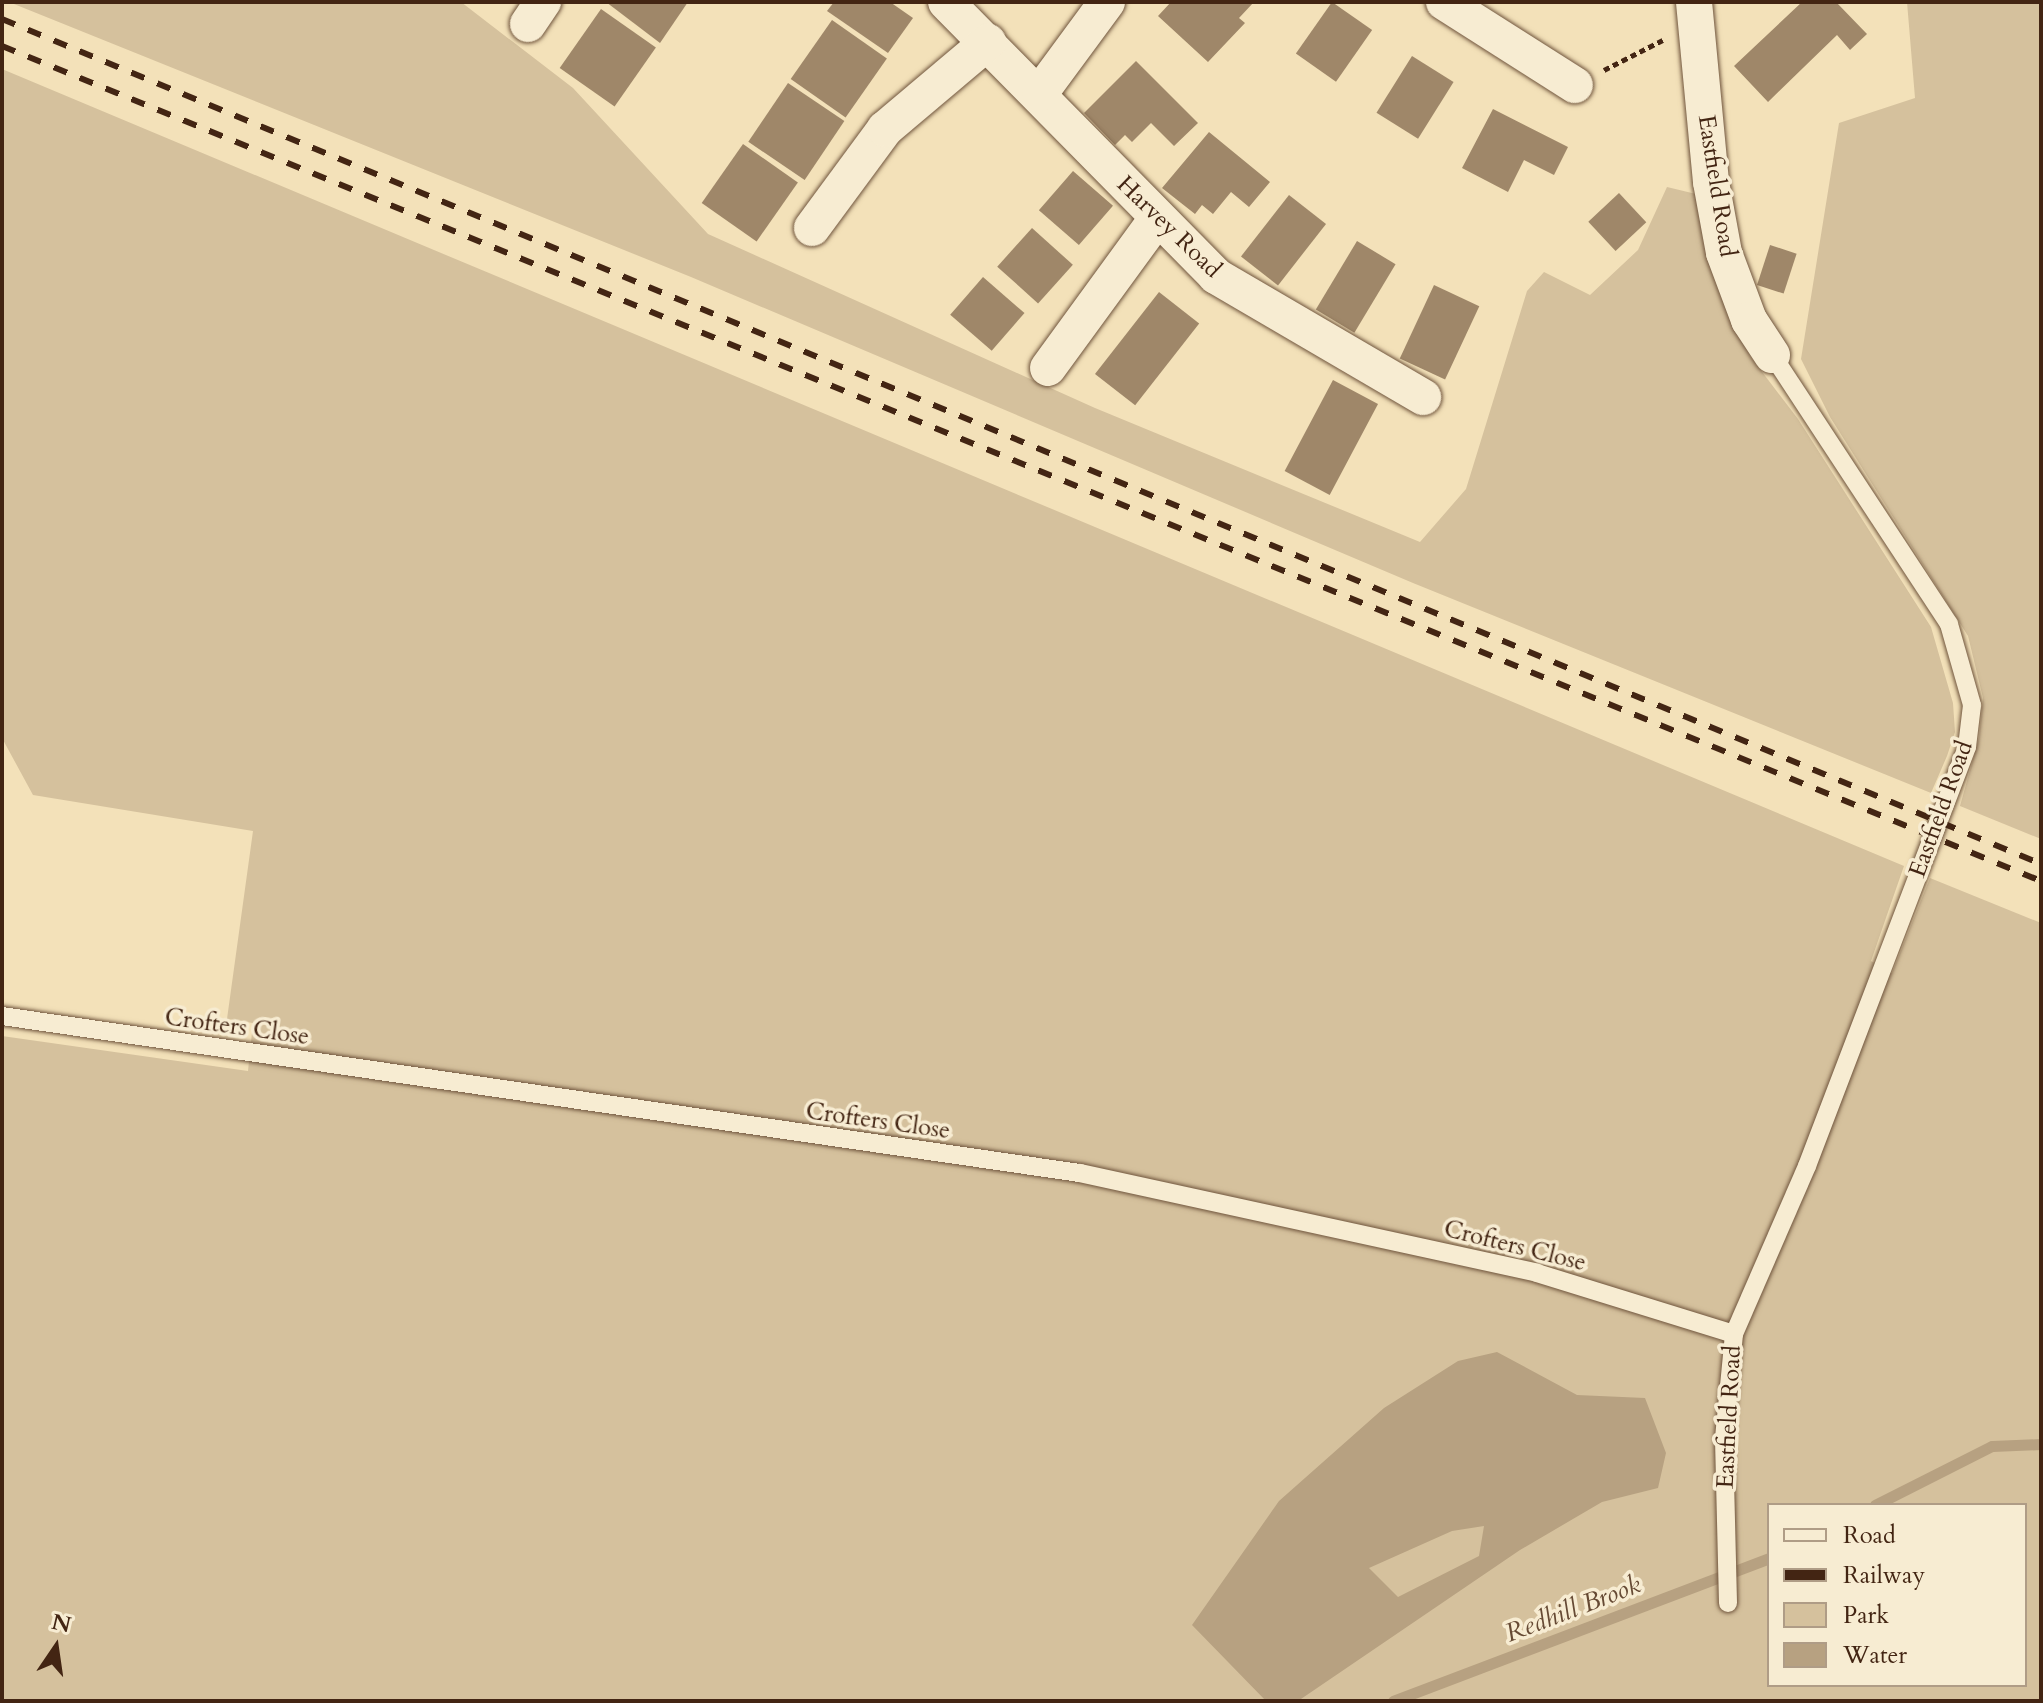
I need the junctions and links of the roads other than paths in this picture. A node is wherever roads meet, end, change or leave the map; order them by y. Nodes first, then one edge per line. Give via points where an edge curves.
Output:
1 (946, 2) edge
2 (1107, 2) edge
3 (1444, 2) edge
4 (1695, 12) edge
5 (988, 42) junction
6 (1575, 85) road end
7 (1040, 93) junction
8 (1156, 220) junction
9 (812, 228) dead end
10 (1772, 355) joint
11 (1048, 368) dead end
12 (1423, 397) dead end
13 (2, 1016) edge
14 (1734, 1334) junction
15 (1728, 1603) dead end

1 - 5 street, Harvey Road
2 - 7 street
3 - 6 street
4 - 10 street, Eastfield Road via 1711,182 1724,253 1749,320
5 - 7 street, Harvey Road
5 - 9 street via 885,129
7 - 8 street, Harvey Road
8 - 11 street
8 - 12 street, Harvey Road via 1216,276
10 - 14 lane, Eastfield Road via 1949,624 1972,705 1967,747 1807,1166
13 - 14 lane, Crofters Close via 1080,1173 1537,1273
14 - 15 lane, Eastfield Road via 1724,1438

